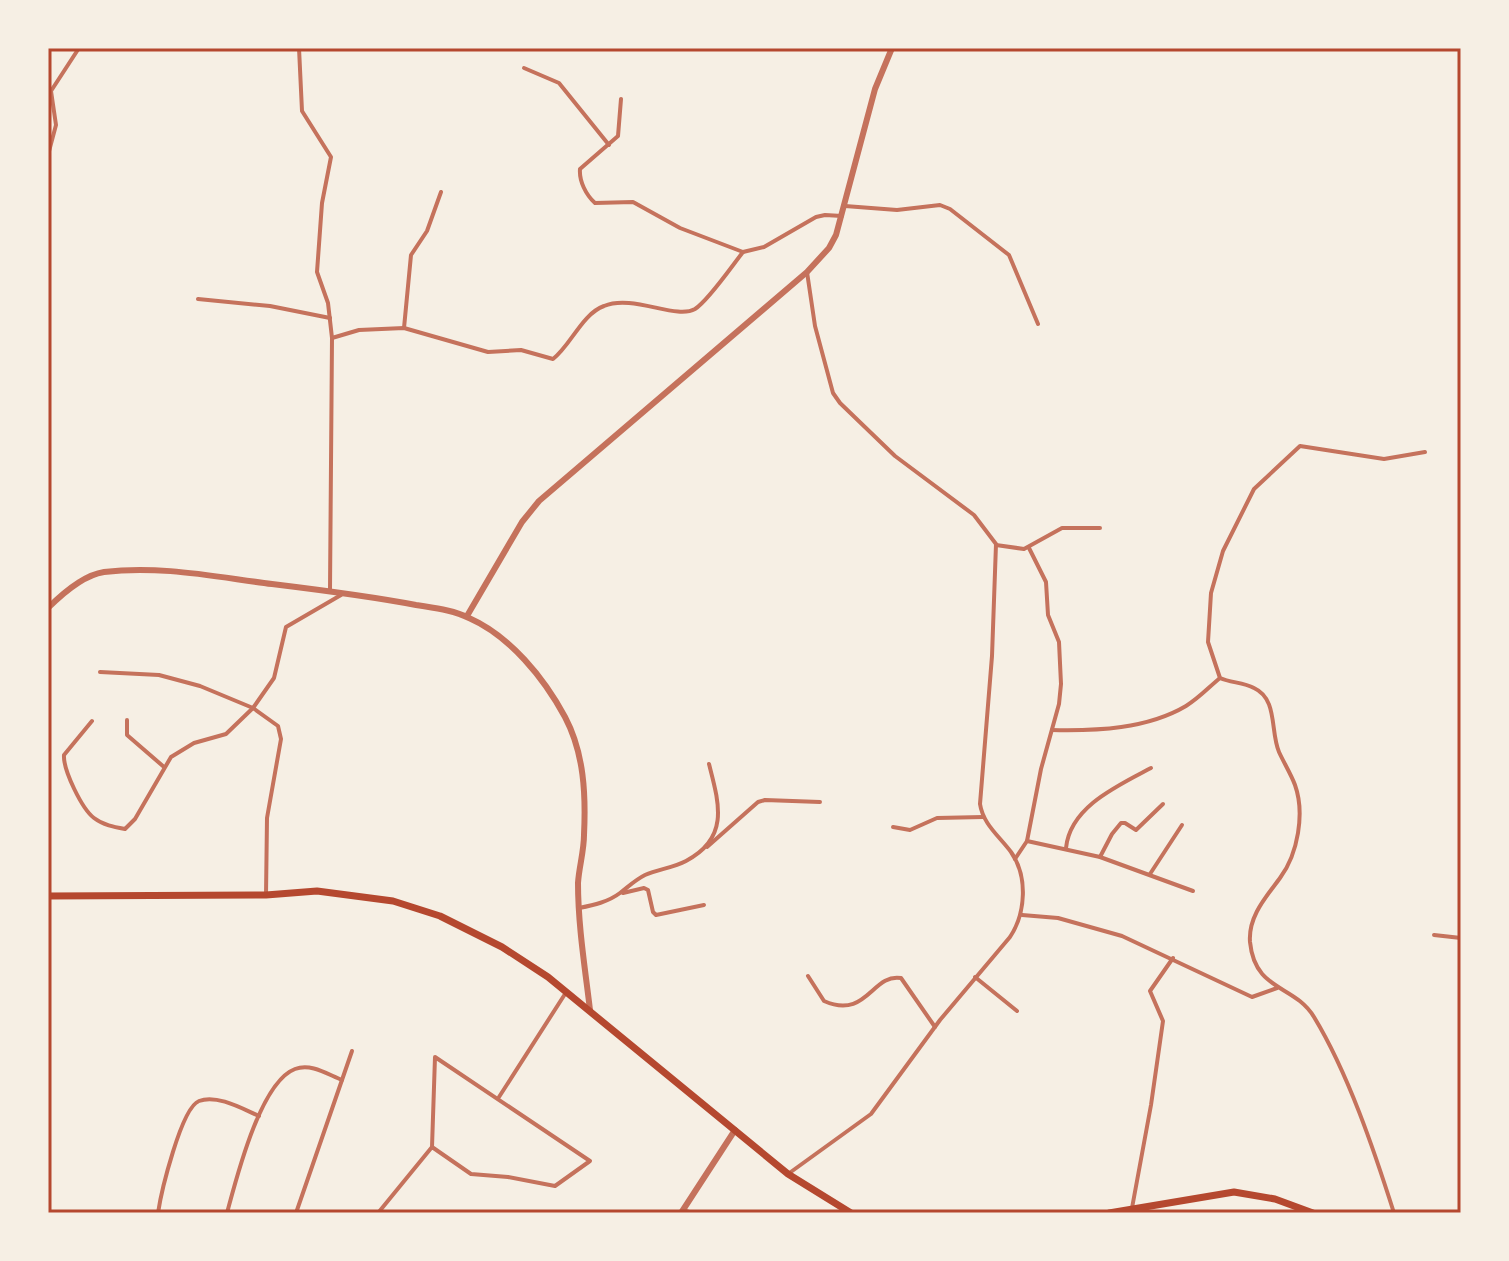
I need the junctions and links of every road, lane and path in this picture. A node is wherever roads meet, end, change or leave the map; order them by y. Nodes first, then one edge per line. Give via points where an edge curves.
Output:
1 (79, 48) edge
2 (299, 48) edge
3 (892, 48) edge
4 (524, 68) dead end
5 (621, 99) dead end
6 (609, 145) junction
7 (48, 155) edge
8 (441, 192) dead end
9 (845, 206) junction
10 (842, 216) junction
11 (743, 252) junction
12 (807, 272) junction
13 (198, 299) dead end
14 (330, 318) junction
15 (1038, 324) dead end
16 (404, 328) junction
17 (332, 338) junction
18 (1425, 452) dead end
19 (1100, 528) dead end
20 (996, 544) junction
21 (1029, 548) junction
22 (330, 590) junction
23 (345, 593) junction
24 (48, 608) edge
25 (467, 616) junction
26 (100, 672) dead end
27 (1220, 678) junction
28 (253, 708) junction
29 (127, 720) dead end
30 (92, 721) dead end
31 (1052, 730) junction
32 (709, 764) dead end
33 (164, 767) junction
34 (1151, 768) dead end
35 (820, 802) dead end
36 (1163, 804) dead end
37 (984, 817) junction
38 (1182, 825) dead end
39 (893, 827) dead end
40 (1027, 841) junction
41 (704, 848) junction
42 (1066, 848) junction
43 (1100, 857) junction
44 (1015, 859) junction
45 (1150, 874) junction
46 (1193, 891) dead end
47 (620, 893) junction
48 (266, 895) junction
49 (48, 896) edge
50 (704, 905) dead end
51 (579, 908) junction
52 (1022, 915) junction
53 (1434, 935) dead end
54 (1461, 938) edge
55 (1173, 958) junction
56 (808, 976) dead end
57 (975, 977) junction
58 (1277, 988) junction
59 (567, 992) junction
60 (590, 1010) junction
61 (1017, 1011) dead end
62 (935, 1027) junction
63 (352, 1051) dead end
64 (342, 1080) junction
65 (498, 1097) junction
66 (259, 1116) junction
67 (735, 1130) junction
68 (432, 1147) junction
69 (788, 1174) junction
70 (1132, 1208) junction
71 (682, 1211) edge
72 (158, 1213) edge
73 (227, 1213) edge
74 (296, 1213) edge
75 (378, 1213) edge
76 (692, 1213) edge
77 (851, 1213) edge
78 (1109, 1213) edge
79 (1313, 1213) edge
80 (1394, 1213) edge

1 - 7 street via 51,91 56,125
2 - 14 street via 304,118 331,157 317,272
3 - 9 street via 875,89
4 - 6 street via 559,83
5 - 6 street via 620,133
6 - 11 street via 580,169 590,199 600,204 633,202 680,228
8 - 16 street via 427,231 411,255
9 - 10 street
9 - 15 street via 950,209 1009,255
10 - 11 street via 816,217 764,247
10 - 12 street via 836,235
11 - 16 street via 698,307 687,312 629,301 605,305 553,359 521,350 488,352
12 - 20 street via 833,393 895,456 974,515
12 - 25 street via 539,501
13 - 14 street
14 - 17 street
16 - 17 street via 359,330
17 - 22 street
18 - 27 street via 1384,459 1300,446 1254,489 1223,551 1211,593 1208,642
19 - 21 street via 1062,528
20 - 21 street
20 - 37 street via 980,804
21 - 31 street via 1046,582 1048,615 1059,642 1059,704
22 - 23 street
22 - 24 street via 200,572 101,572
23 - 25 street
23 - 28 street via 286,627 274,678
25 - 51 street via 509,644 566,718 584,775
26 - 28 street via 159,675
27 - 31 street via 1188,705 1162,715 1118,728
27 - 58 street via 1249,685 1268,699 1275,741 1297,791 1293,855 1267,893 1251,933 1261,973
28 - 33 street via 226,734 194,743
28 - 48 street via 281,735 267,818
29 - 33 street via 127,735
30 - 33 street via 63,759 95,819 125,829
31 - 40 street
32 - 41 street via 719,814 715,834
34 - 42 street via 1081,814 1071,825
35 - 41 street via 758,802
36 - 43 street via 1136,830 1121,823
37 - 39 street via 937,818 910,830
37 - 44 street
38 - 45 street
40 - 42 street
40 - 44 street
41 - 47 street via 688,860 641,877
42 - 43 street
43 - 45 street
44 - 52 street
45 - 46 street
47 - 50 street via 648,890 656,915
47 - 51 street
48 - 49 main road
48 - 59 main road via 317,891 413,906 502,947
51 - 60 street
52 - 55 street via 1115,933
52 - 57 street
53 - 54 street
55 - 58 street via 1252,997
55 - 70 street via 1150,991 1163,1021
56 - 62 street via 824,1001 838,1005 862,1001 885,981 901,978
57 - 61 street
57 - 62 street
58 - 80 street via 1298,999 1314,1017 1340,1070
59 - 60 main road
59 - 65 street
60 - 67 main road
62 - 69 street via 871,1114
63 - 64 street
64 - 66 street via 313,1068 290,1071
64 - 74 street
65 - 68 street via 435,1057
65 - 68 street via 590,1161 555,1186 471,1174
66 - 72 street via 212,1099 193,1104
66 - 73 street
67 - 69 main road
67 - 71 street
68 - 75 street
69 - 77 main road
70 - 78 main road
70 - 79 main road via 1234,1192
71 - 76 street

